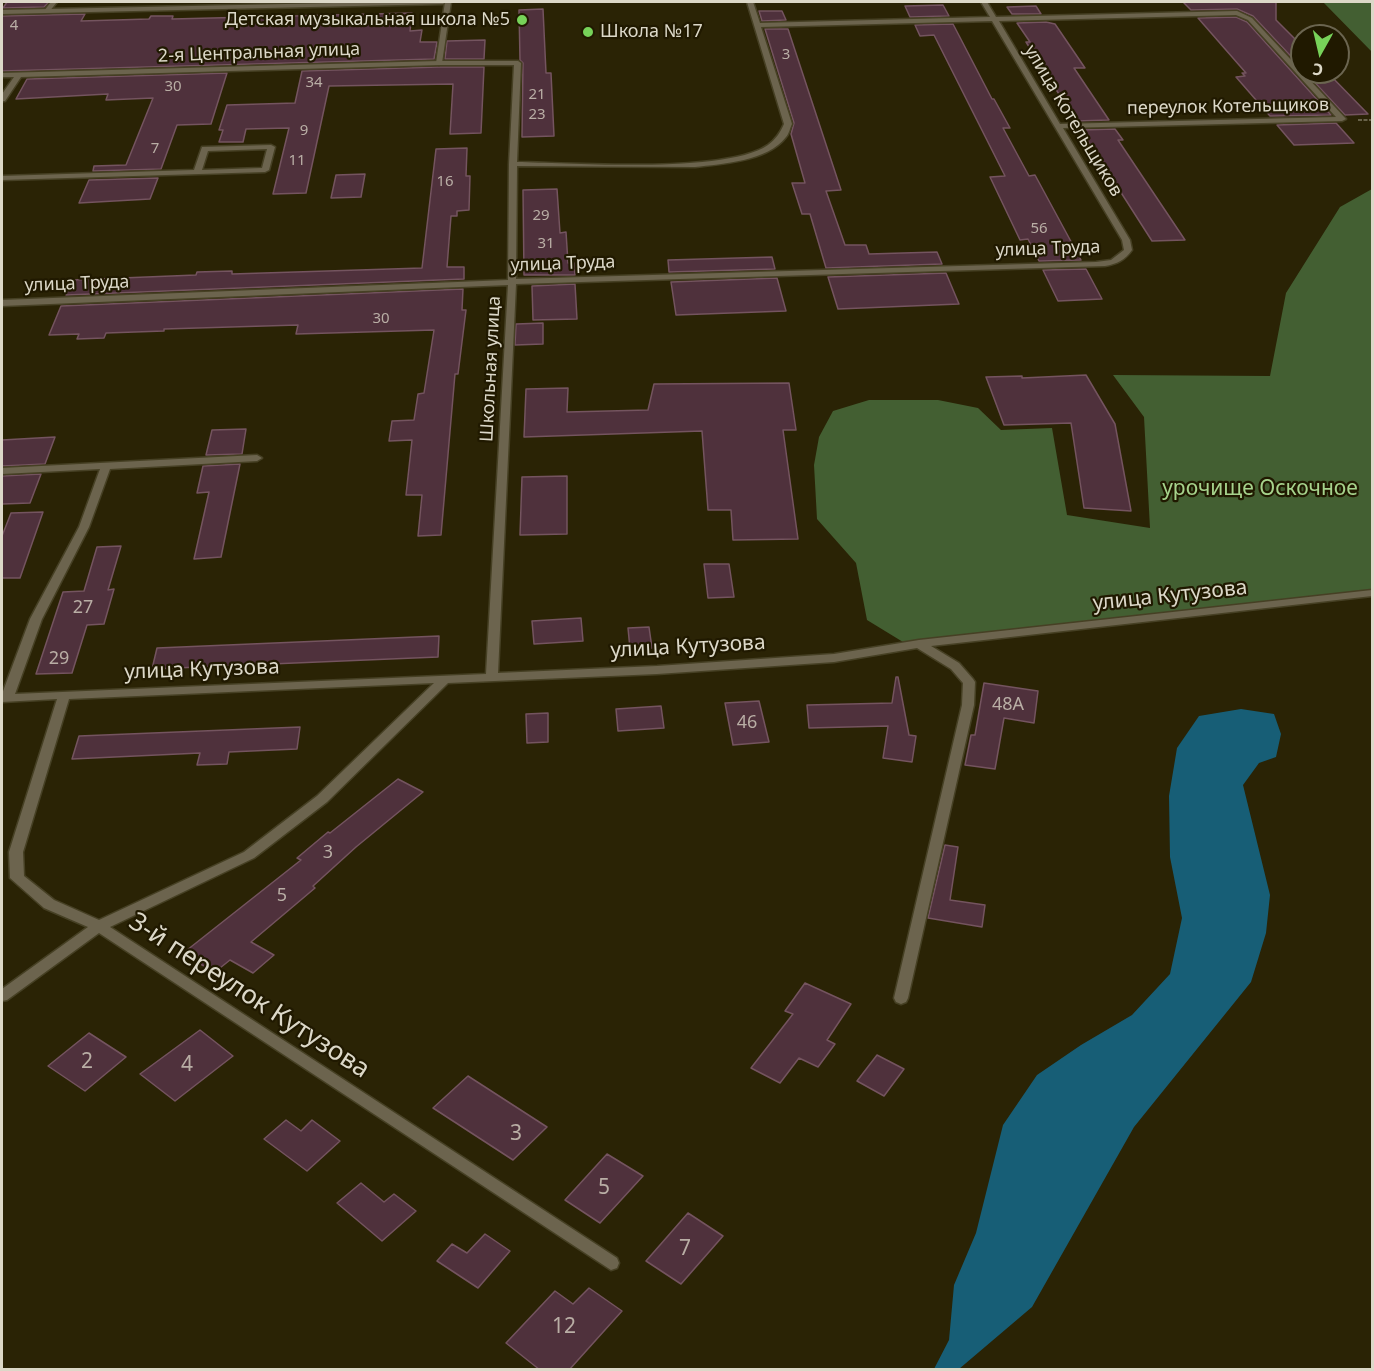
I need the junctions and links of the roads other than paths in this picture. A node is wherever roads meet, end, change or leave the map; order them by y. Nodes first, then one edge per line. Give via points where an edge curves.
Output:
1 (54, 2) edge
2 (443, 2) edge
3 (448, 2) edge
4 (750, 2) edge
5 (984, 2) edge
6 (320, 3) edge
7 (255, 4) edge
8 (47, 11) junction
9 (2, 12) edge
10 (995, 18) junction
11 (757, 25) junction
12 (439, 63) junction
13 (518, 63) joint
14 (19, 74) junction
15 (2, 75) edge
16 (2, 99) edge
17 (1059, 126) junction
18 (513, 164) junction
19 (197, 172) junction
20 (2, 178) edge
21 (1124, 258) joint
22 (512, 282) junction
23 (2, 303) edge
24 (257, 459) dead end
25 (106, 466) junction
26 (2, 471) edge
27 (1372, 593) edge
28 (919, 644) junction
29 (492, 677) junction
30 (445, 679) junction
31 (64, 695) junction
32 (5, 698) edge
33 (99, 926) junction
34 (2, 996) edge
35 (901, 998) dead end
36 (611, 1263) dead end

1 - 8 street
2 - 6 street
3 - 12 street
4 - 11 street
5 - 10 street, улица Котельщиков
6 - 7 street
7 - 8 street
8 - 9 street
10 - 11 street, переулок Котельщиков
10 - 17 street, улица Котельщиков
10 - 17 street, переулок Котельщиков via 1224,13 1245,16 1342,119
11 - 18 street via 788,124 783,136 769,148 746,157 695,165
12 - 13 street, 2-я Центральная улица
12 - 14 street, 2-я Центральная улица
13 - 18 street, Школьная улица
14 - 15 street, 2-я Центральная улица
14 - 16 street
17 - 21 street, улица Котельщиков via 1126,240 1128,250
18 - 22 street, Школьная улица
19 - 19 street via 265,170 271,147 205,149
19 - 20 street
21 - 22 street, улица Труда via 1096,265
22 - 23 street, улица Труда
22 - 29 street, Школьная улица
24 - 25 street
25 - 26 street
25 - 32 street via 84,527 36,619
27 - 28 street, улица Кутузова
28 - 29 street, улица Кутузова via 834,658
28 - 35 street via 955,666 969,682 968,705
29 - 30 street, улица Кутузова
30 - 31 street, улица Кутузова
30 - 33 street via 322,799 249,855
31 - 32 street, улица Кутузова
31 - 33 street, 3-й переулок Кутузова via 16,852 17,878 50,904
33 - 34 street
33 - 36 street, 3-й переулок Кутузова

